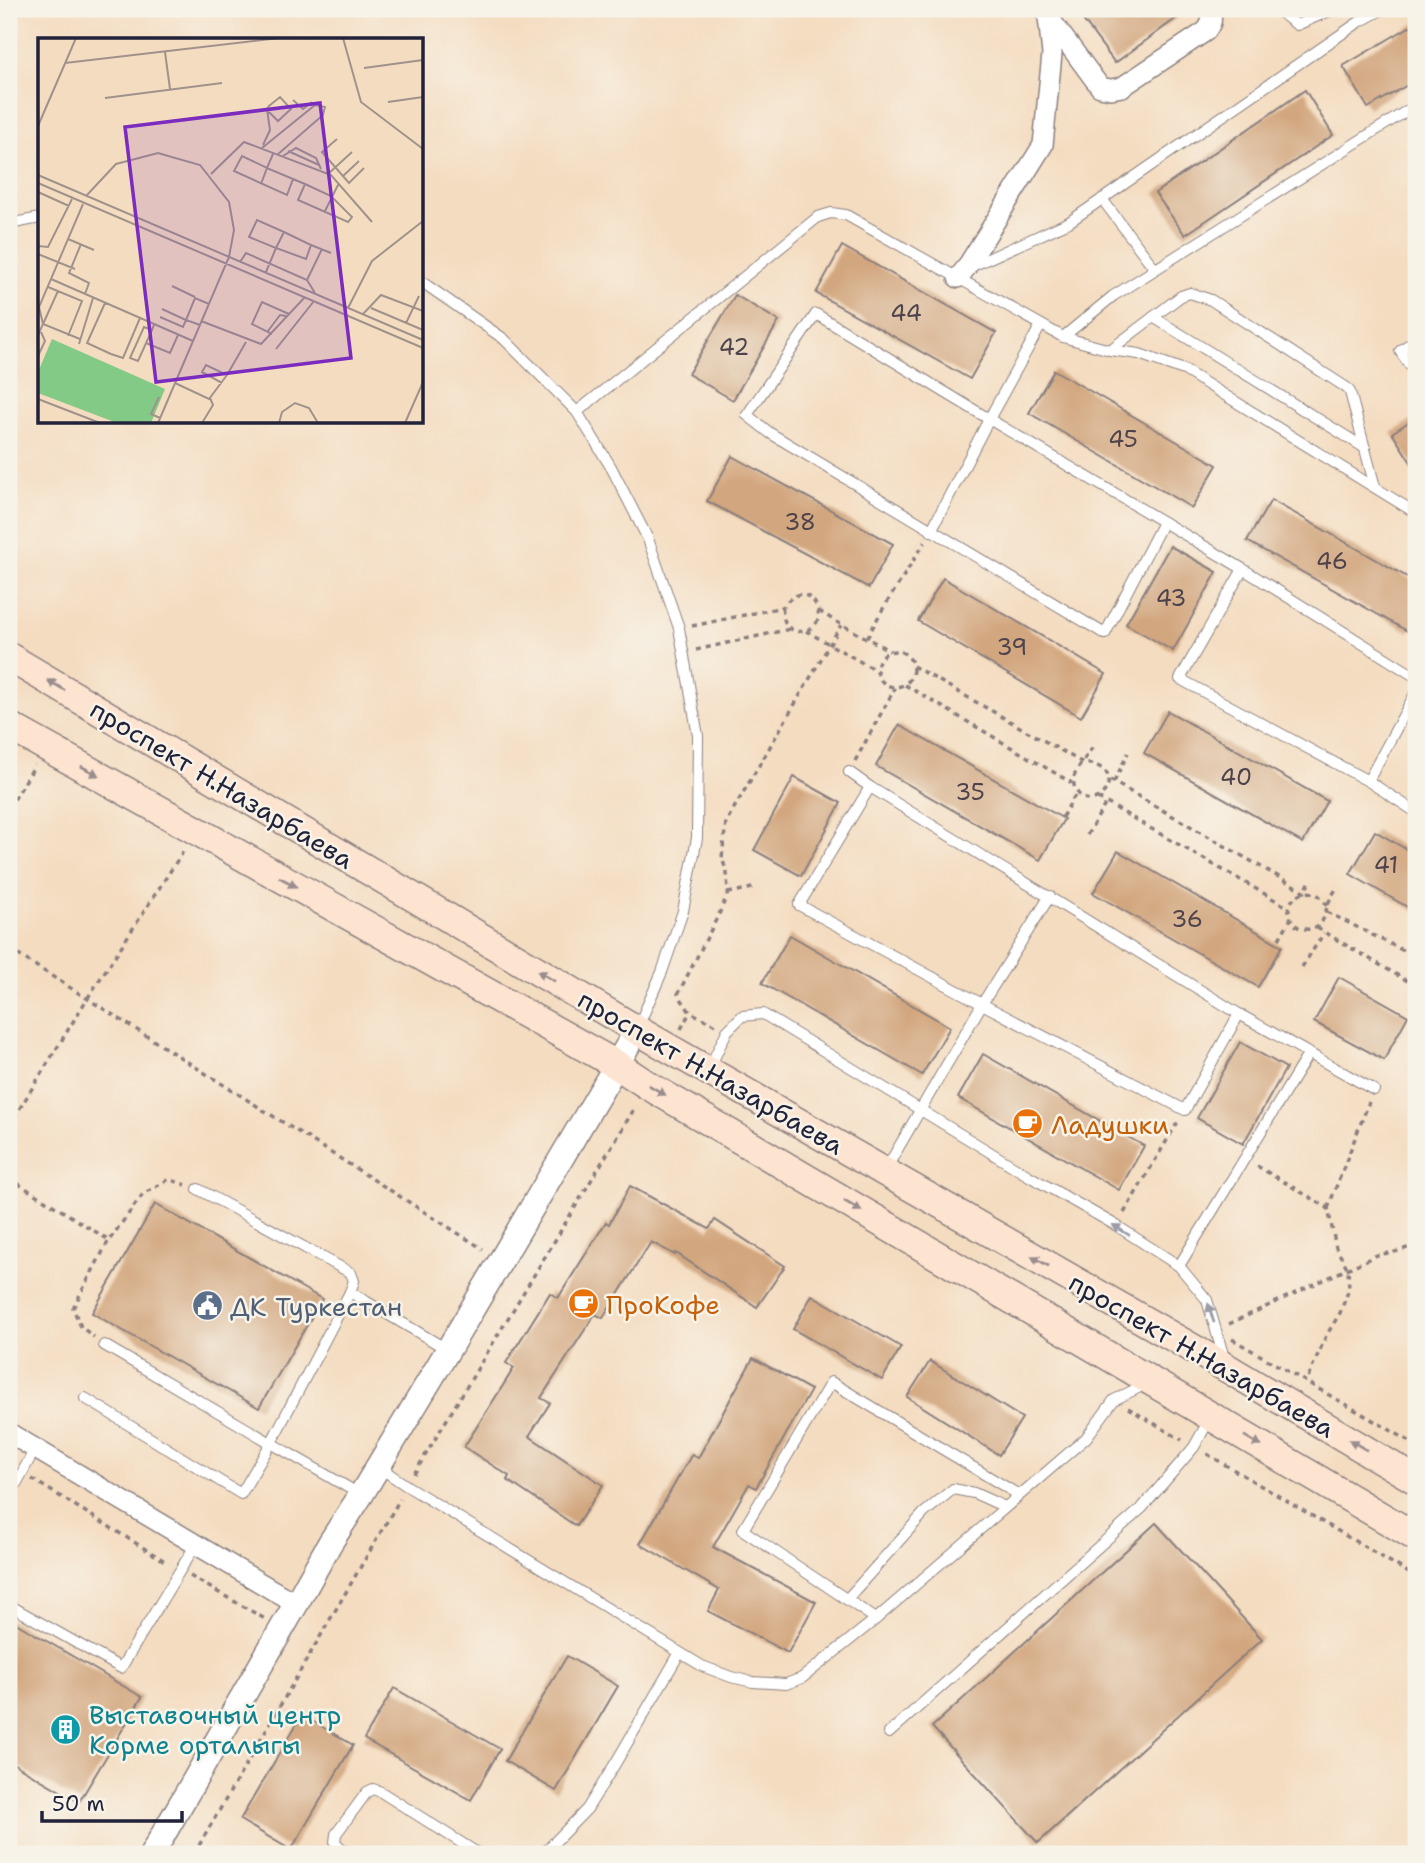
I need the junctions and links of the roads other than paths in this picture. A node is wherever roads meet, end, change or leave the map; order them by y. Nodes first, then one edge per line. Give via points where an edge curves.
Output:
1 (1208, 9) edge
2 (1276, 9) edge
3 (1335, 9) edge
4 (1383, 9) edge
5 (1046, 13) edge
6 (1416, 105) edge
7 (1102, 200) junction
8 (38, 218) edge
9 (9, 224) edge
10 (1155, 270) junction
11 (962, 273) junction
12 (424, 283) edge
13 (1153, 317) junction
14 (1041, 325) junction
15 (1063, 337) junction
16 (1416, 339) edge
17 (1110, 350) junction
18 (1416, 375) edge
19 (577, 412) junction
20 (989, 419) junction
21 (1365, 448) junction
22 (1375, 487) junction
23 (1416, 513) edge
24 (1164, 523) junction
25 (931, 531) junction
26 (1243, 569) junction
27 (9, 657) edge
28 (1416, 677) edge
29 (1416, 692) edge
30 (9, 726) edge
31 (849, 772) road end
32 (1368, 781) junction
33 (870, 787) junction
34 (1416, 812) edge
35 (1051, 897) junction
36 (982, 1004) junction
37 (1240, 1014) junction
38 (637, 1030) junction
39 (1309, 1053) junction
40 (617, 1065) junction
41 (708, 1071) junction
42 (1374, 1090) road end
43 (920, 1109) junction
44 (884, 1172) junction
45 (198, 1189) road end
46 (1179, 1266) junction
47 (350, 1292) junction
48 (104, 1345) road end
49 (449, 1350) junction
50 (1227, 1368) junction
51 (1152, 1381) junction
52 (85, 1398) dead end
53 (1211, 1416) junction
54 (9, 1433) edge
55 (271, 1443) junction
56 (35, 1449) junction
57 (378, 1466) junction
58 (1416, 1480) edge
59 (10, 1491) edge
60 (361, 1495) junction
61 (1019, 1495) junction
62 (1004, 1507) junction
63 (1416, 1537) edge
64 (196, 1544) junction
65 (847, 1599) junction
66 (296, 1604) junction
67 (9, 1605) edge
68 (876, 1619) junction
69 (679, 1654) junction
70 (889, 1733) dead end
71 (152, 1854) edge
72 (351, 1854) edge
73 (479, 1854) edge
74 (543, 1854) edge

1 - 5 street via 1212,19 1206,31 1122,87 1111,89 1100,87
2 - 3 lane via 1297,25
4 - 7 lane
5 - 11 street via 1052,54 1043,145
6 - 10 lane
7 - 10 lane
7 - 11 lane via 1069,222
8 - 9 lane
10 - 15 lane via 1113,296
11 - 14 lane
11 - 19 lane via 846,215 818,217
12 - 19 lane via 504,339
13 - 17 lane
13 - 21 lane
13 - 21 lane via 1190,293 1211,300 1347,388
14 - 15 lane
14 - 20 lane
15 - 17 lane
16 - 18 lane via 1400,351
17 - 22 lane via 1139,354 1184,370
19 - 38 lane via 648,539 679,628 698,736 697,838 683,911
20 - 24 lane
20 - 25 lane
20 - 25 lane via 816,314 747,415
21 - 22 lane
22 - 23 lane
24 - 25 lane via 1105,634
24 - 26 lane
26 - 28 lane
26 - 32 lane via 1180,680
38 -> 27 main road, проспект Н.Назарбаева
29 - 32 lane
30 -> 40 main road, проспект Н.Назарбаева
31 - 33 lane
32 - 34 lane
33 - 35 lane
33 - 36 lane via 799,905
35 - 36 lane
35 - 37 lane
36 - 37 lane via 1185,1110
36 - 43 lane
37 - 39 lane
38 - 40 street
38 - 41 main road, проспект Н.Назарбаева
39 - 42 lane
39 - 46 lane
40 - 49 street
40 -> 51 main road, проспект Н.Назарбаева
41 - 43 lane via 727,1031 742,1016 764,1014
41 - 44 main road, проспект Н.Назарбаева
43 - 44 lane
46 -> 43 lane
50 -> 44 main road, проспект Н.Назарбаева
45 - 47 lane via 351,1273
50 -> 46 lane via 1207,1300
47 - 49 lane
47 - 55 lane
48 - 55 lane
49 - 57 street
58 -> 50 main road, проспект Н.Назарбаева
51 - 53 main road, проспект Н.Назарбаева
51 - 61 lane via 1114,1400 1086,1438
52 - 55 lane via 241,1494
53 -> 63 main road, проспект Н.Назарбаева
53 - 70 lane via 1194,1447 1142,1508
54 - 56 street
55 - 60 lane
56 - 59 lane
56 - 64 street
57 - 60 street
57 - 69 lane
60 - 66 street
61 - 62 lane
61 - 65 lane via 831,1382 743,1530
62 - 65 lane via 953,1489 924,1513
62 - 68 lane
64 - 66 street
64 - 67 lane via 121,1668
65 - 68 lane
66 - 71 street
68 - 69 lane via 802,1678 786,1684 732,1677
69 - 74 lane via 587,1809
72 - 73 lane via 335,1842 336,1834 373,1789

